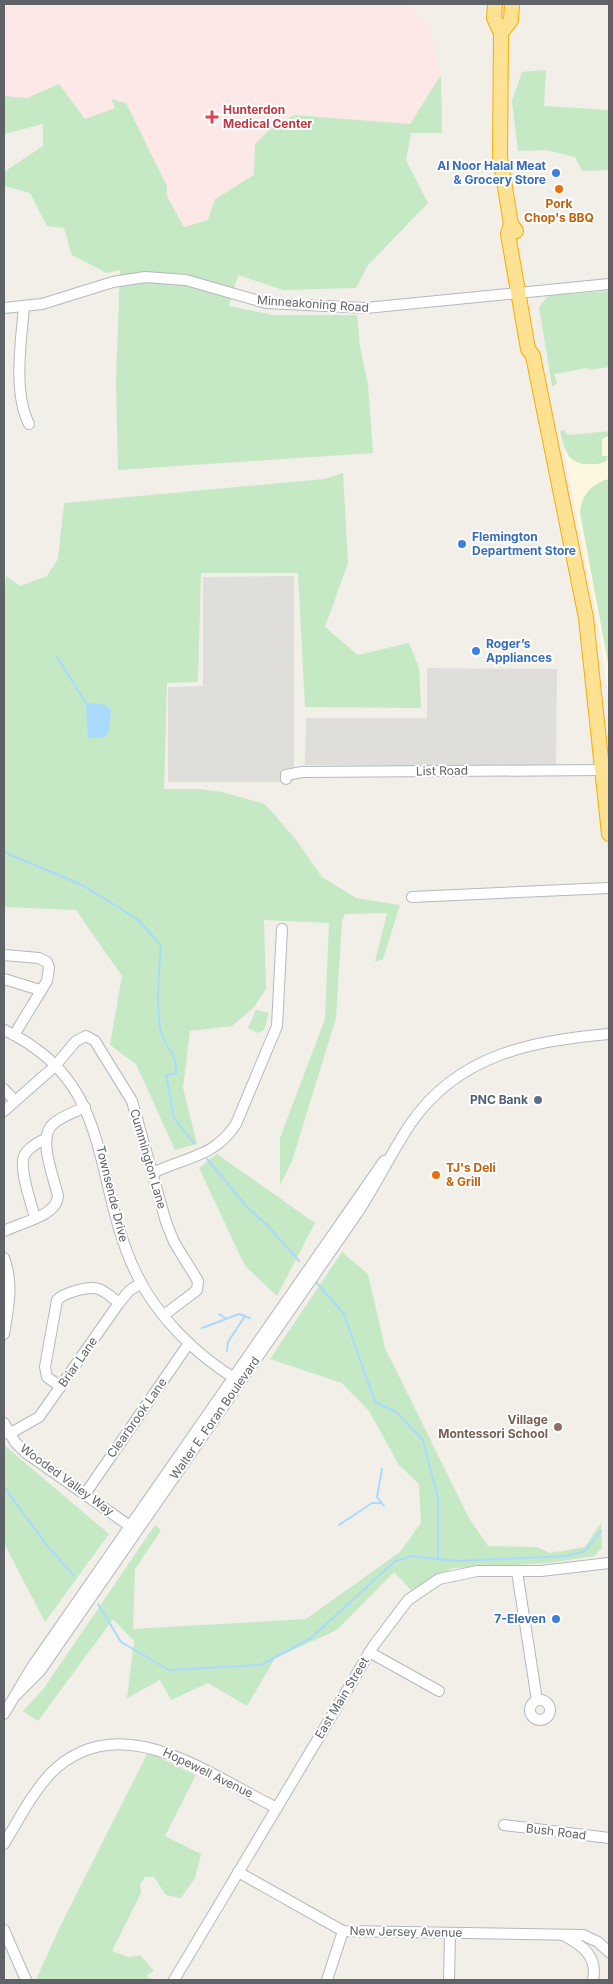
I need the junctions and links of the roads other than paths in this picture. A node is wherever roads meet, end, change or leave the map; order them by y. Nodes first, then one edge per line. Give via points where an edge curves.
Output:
1 (495, 4) edge
2 (512, 4) edge
3 (501, 33) junction
4 (609, 284) edge
5 (523, 293) junction
6 (24, 307) junction
7 (4, 308) edge
8 (30, 424) dead end
9 (603, 770) junction
10 (286, 779) dead end
11 (609, 834) edge
12 (609, 888) edge
13 (412, 897) dead end
14 (282, 930) dead end
15 (4, 956) edge
16 (4, 979) edge
17 (40, 990) junction
18 (4, 1030) edge
19 (609, 1034) edge
20 (14, 1035) junction
21 (55, 1066) junction
22 (4, 1089) edge
23 (14, 1100) junction
24 (85, 1107) junction
25 (4, 1111) edge
26 (45, 1139) junction
27 (153, 1173) junction
28 (35, 1217) junction
29 (4, 1231) edge
30 (4, 1258) edge
31 (141, 1283) junction
32 (119, 1303) junction
33 (164, 1315) junction
34 (4, 1334) edge
35 (189, 1343) junction
36 (237, 1380) junction
37 (61, 1387) junction
38 (4, 1423) edge
39 (9, 1434) junction
40 (85, 1494) junction
41 (133, 1528) junction
42 (609, 1563) edge
43 (517, 1572) junction
44 (369, 1652) junction
45 (439, 1691) dead end
46 (537, 1700) dead end
47 (5, 1708) edge
48 (277, 1808) junction
49 (504, 1825) dead end
50 (609, 1838) edge
51 (4, 1844) edge
52 (238, 1872) junction
53 (4, 1930) edge
54 (343, 1931) junction
55 (450, 1933) junction
56 (560, 1934) junction
57 (608, 1951) edge
58 (594, 1968) junction
59 (26, 1980) edge
60 (174, 1980) edge
61 (327, 1980) edge
62 (449, 1980) edge
63 (593, 1980) edge

1 - 3 highway via 494,18
2 - 3 highway via 511,20
3 - 5 highway via 500,157 511,224 517,232
4 - 5 street, Minneakoning Road
5 - 6 street, Minneakoning Road via 354,308 266,303 186,280 146,277 113,282
5 - 9 highway via 586,618
6 - 7 street, Minneakoning Road
6 - 8 street via 20,353 21,404
9 - 10 street, List Road via 291,772
9 - 11 highway
12 - 13 street
14 - 27 street via 277,1026 236,1126 205,1152
15 - 17 street via 32,957 47,962 50,974
16 - 17 street
17 - 20 street
18 - 20 street, Townsende Drive
19 - 36 street, Walter E. Foran Boulevard via 545,1041 514,1049 485,1060 437,1094 348,1211
20 - 21 street, Townsende Drive
21 - 23 street
21 - 24 street, Townsende Drive via 73,1086
21 - 27 street, Cummington Lane via 76,1041 86,1036 95,1041 132,1101
22 - 23 street
23 - 25 street
24 - 26 street via 53,1124
24 - 31 street, Townsende Drive via 98,1142 119,1229
26 - 28 street via 24,1156 23,1168
26 - 28 street via 58,1202 50,1211
27 - 33 street, Cummington Lane via 171,1235 198,1281 197,1290
28 - 29 street
30 - 34 street via 10,1292
31 - 32 street, Briar Lane
31 - 33 street, Townsende Drive
32 - 37 street, Briar Lane
32 - 37 street via 94,1287 57,1300 45,1367 47,1377
33 - 35 street, Townsende Drive
35 - 36 street, Townsende Drive
35 - 40 street, Clearbrook Lane
36 - 41 street, Walter E. Foran Boulevard
37 - 39 street, Briar Lane via 39,1417
38 - 39 street, Wooded Valley Way
39 - 40 street, Wooded Valley Way via 26,1453
40 - 41 street, Wooded Valley Way
41 - 47 street, Walter E. Foran Boulevard via 40,1672
42 - 43 street, East Main Street
43 - 44 street, East Main Street via 464,1573 428,1584 402,1606
43 - 46 street
44 - 45 street
44 - 48 street, East Main Street
48 - 51 street, Hopewell Avenue via 156,1748 116,1744 85,1752 58,1768 36,1792
48 - 52 street, East Main Street
49 - 50 street, Bush Road
52 - 54 street, New Jersey Avenue
52 - 60 street, East Main Street
53 - 59 street
54 - 55 street, New Jersey Avenue
54 - 61 street
55 - 56 street, New Jersey Avenue
55 - 62 street
56 - 57 street, New Jersey Avenue via 583,1935
56 - 58 street, New Jersey Avenue via 582,1945
57 - 58 street, New Jersey Avenue via 596,1956
58 - 63 street, New Jersey Avenue

